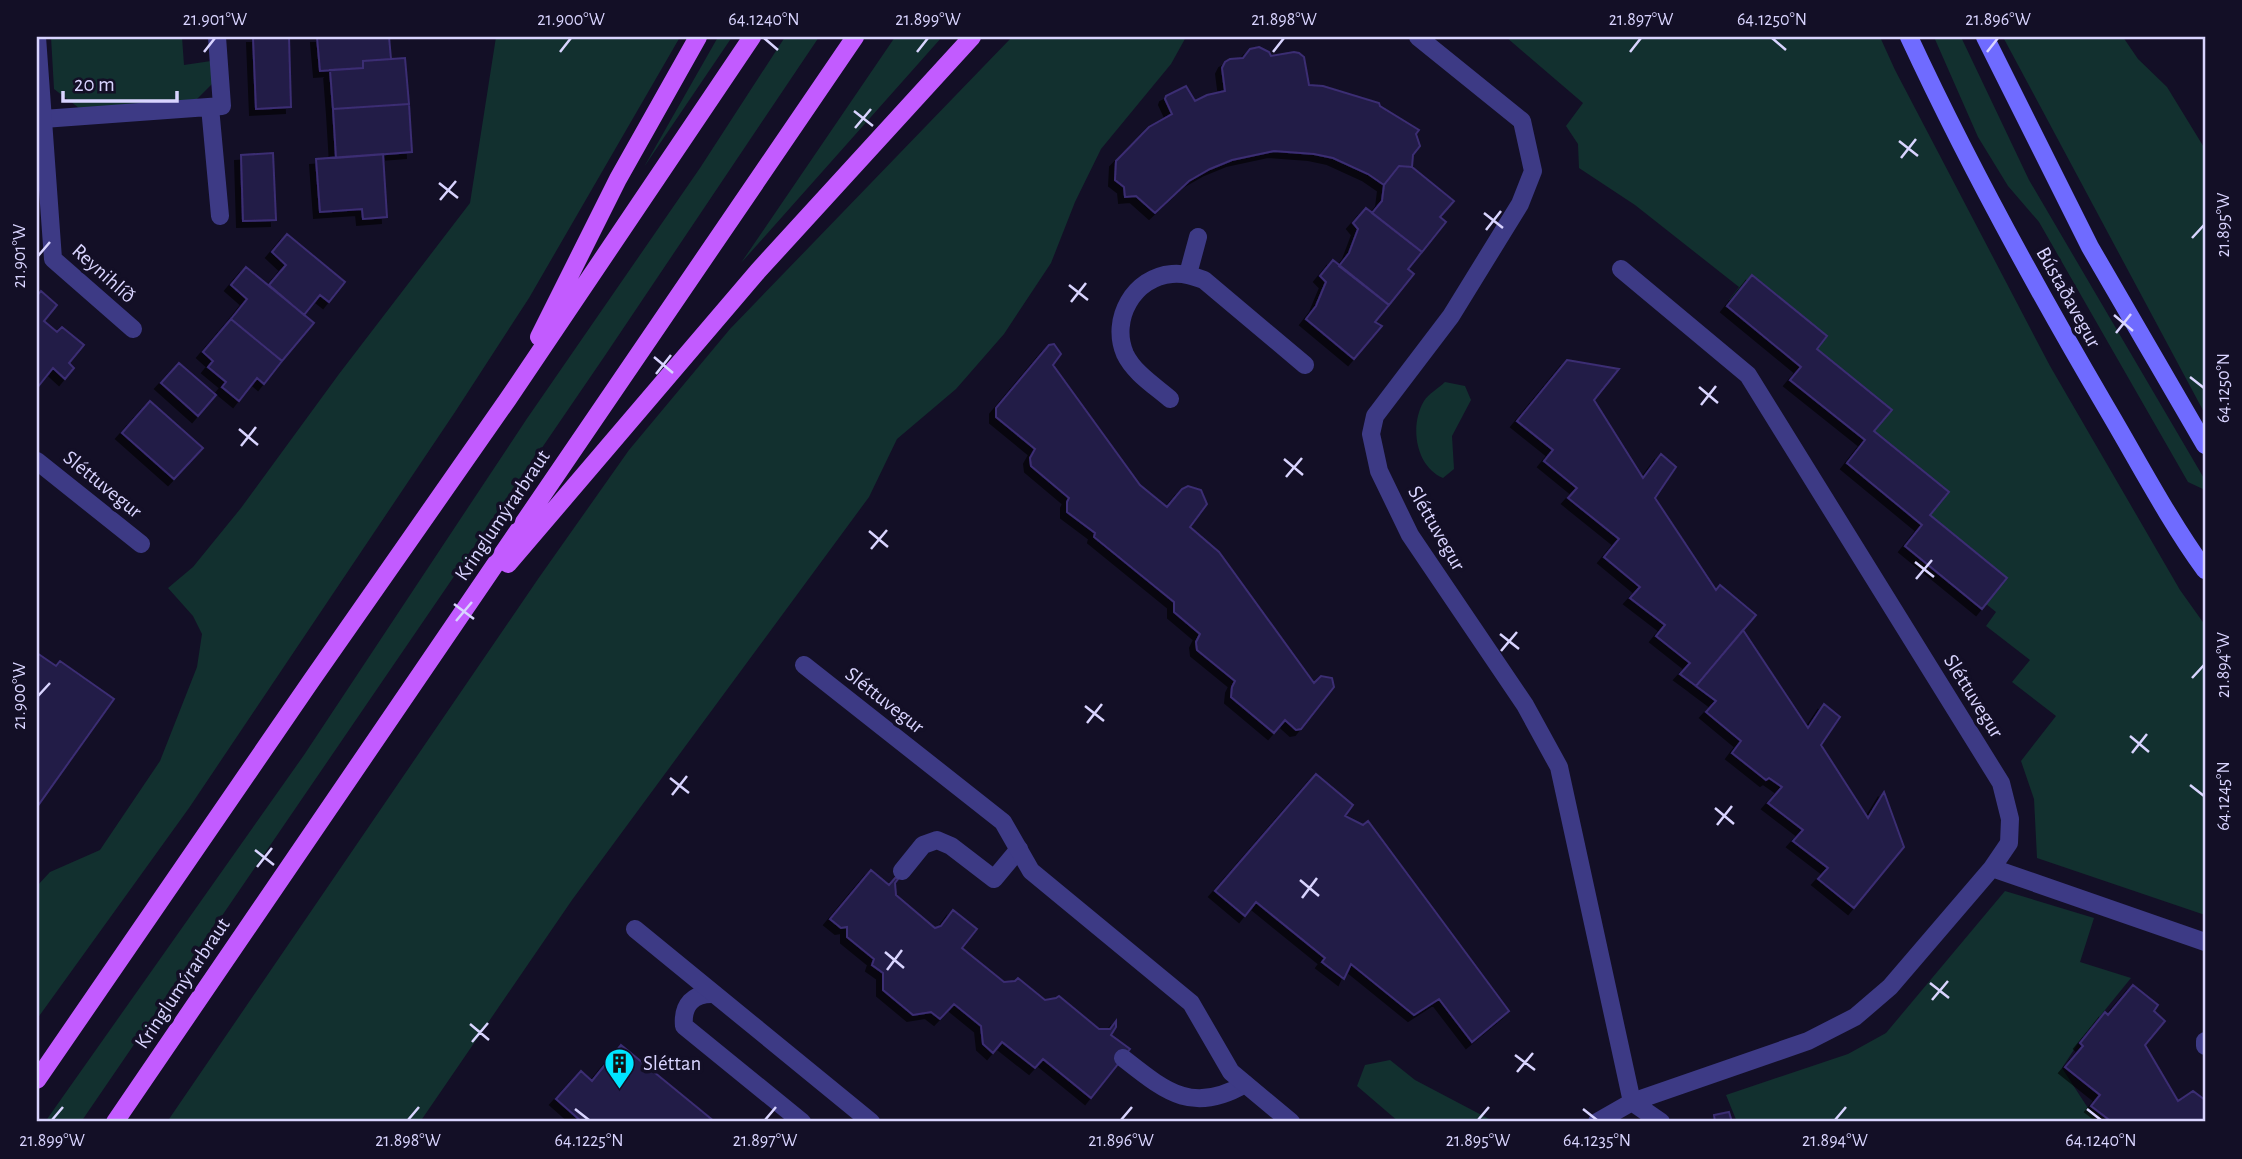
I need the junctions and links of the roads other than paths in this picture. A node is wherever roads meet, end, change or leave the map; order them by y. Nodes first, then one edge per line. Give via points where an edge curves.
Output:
1 (37, 37) edge
2 (217, 37) edge
3 (698, 37) edge
4 (752, 37) edge
5 (855, 37) edge
6 (971, 37) edge
7 (1418, 37) edge
8 (1909, 37) edge
9 (1985, 37) edge
10 (210, 107) junction
11 (43, 119) junction
12 (220, 216) dead end
13 (1198, 237) dead end
14 (1621, 269) dead end
15 (1188, 274) junction
16 (133, 329) dead end
17 (1305, 365) dead end
18 (508, 399) junction
19 (1170, 399) dead end
20 (2205, 446) edge
21 (37, 461) edge
22 (141, 544) dead end
23 (2203, 561) edge
24 (449, 633) junction
25 (804, 665) dead end
26 (1019, 849) junction
27 (1992, 868) junction
28 (902, 871) dead end
29 (635, 929) dead end
30 (2205, 942) edge
31 (714, 994) junction
32 (1123, 1058) dead end
33 (37, 1080) edge
34 (1245, 1084) junction
35 (1632, 1102) junction
36 (115, 1122) edge
37 (802, 1122) edge
38 (872, 1122) edge
39 (1291, 1122) edge
40 (1597, 1122) edge
41 (1661, 1122) edge

1 - 11 street, Reynihlíð
2 - 10 street via 222,106
3 - 18 main road via 618,178
4 - 18 main road
5 - 24 main road, Kringlumýrarbraut
6 - 24 main road via 758,271
7 - 35 street, Sléttuvegur via 1522,121 1533,171 1520,204 1451,316 1375,416 1371,435 1379,471 1410,535 1525,705 1559,767
8 - 23 main road, Bústaðavegur via 2049,311
9 - 20 main road, Bústaðavegur via 2090,247
10 - 11 street
10 - 12 street
11 - 16 street, Reynihlíð via 53,259
13 - 15 street
14 - 27 street, Sléttuvegur via 1748,375 2001,783 2010,819 2009,843
15 - 17 street via 1204,280
15 - 19 street via 1171,274 1140,287 1129,300 1120,327 1121,342 1134,368
18 - 33 main road
21 - 22 street, Sléttuvegur
24 - 36 main road, Kringlumýrarbraut
25 - 26 street, Sléttuvegur via 1003,822
26 - 28 street via 994,880 937,840 923,845
26 - 34 street, Sléttuvegur via 1031,871 1191,1003 1231,1072
27 - 30 street
27 - 35 street, Sléttuvegur via 1890,986 1856,1017 1808,1041
29 - 31 street
31 - 37 street via 694,997 687,1004 684,1026
31 - 38 street
32 - 34 street via 1176,1096 1212,1098
34 - 39 street, Sléttuvegur
35 - 40 street, Sléttuvegur
35 - 41 street

